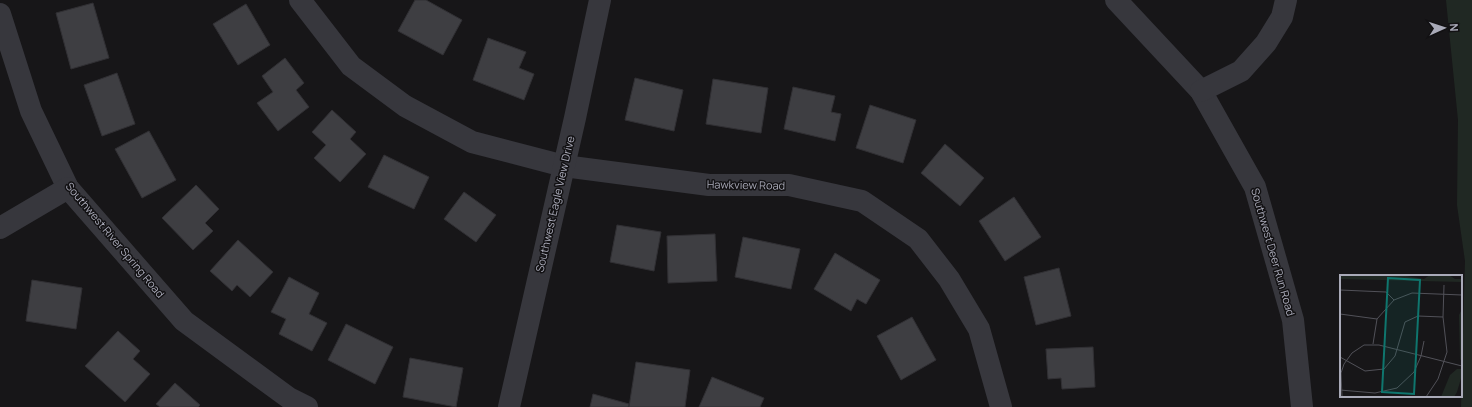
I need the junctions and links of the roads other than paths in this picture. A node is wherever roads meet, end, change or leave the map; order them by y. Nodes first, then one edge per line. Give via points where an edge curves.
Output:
1 (300, 0) edge
2 (600, 0) edge
3 (1116, 0) edge
4 (1286, 0) edge
5 (0, 14) edge
6 (1202, 91) junction
7 (564, 166) junction
8 (68, 188) junction
9 (0, 228) edge
10 (307, 407) edge
11 (509, 407) edge
12 (1001, 407) edge
13 (1302, 407) edge

1 - 7 street, Hawkview Road via 351,66 405,106 472,142
2 - 7 street, Southwest Eagle View Drive
3 - 6 street, Southwest Deer Run Road
4 - 6 street via 1282,17 1266,43 1241,71
5 - 8 street, Southwest River Spring Road via 31,111
6 - 13 street, Southwest Deer Run Road via 1255,187 1294,320
7 - 11 street, Southwest Eagle View Drive
7 - 12 street, Hawkview Road via 709,185 789,185 862,201 918,239 949,279 979,329
8 - 9 street
8 - 10 street, Southwest River Spring Road via 184,321 289,398

